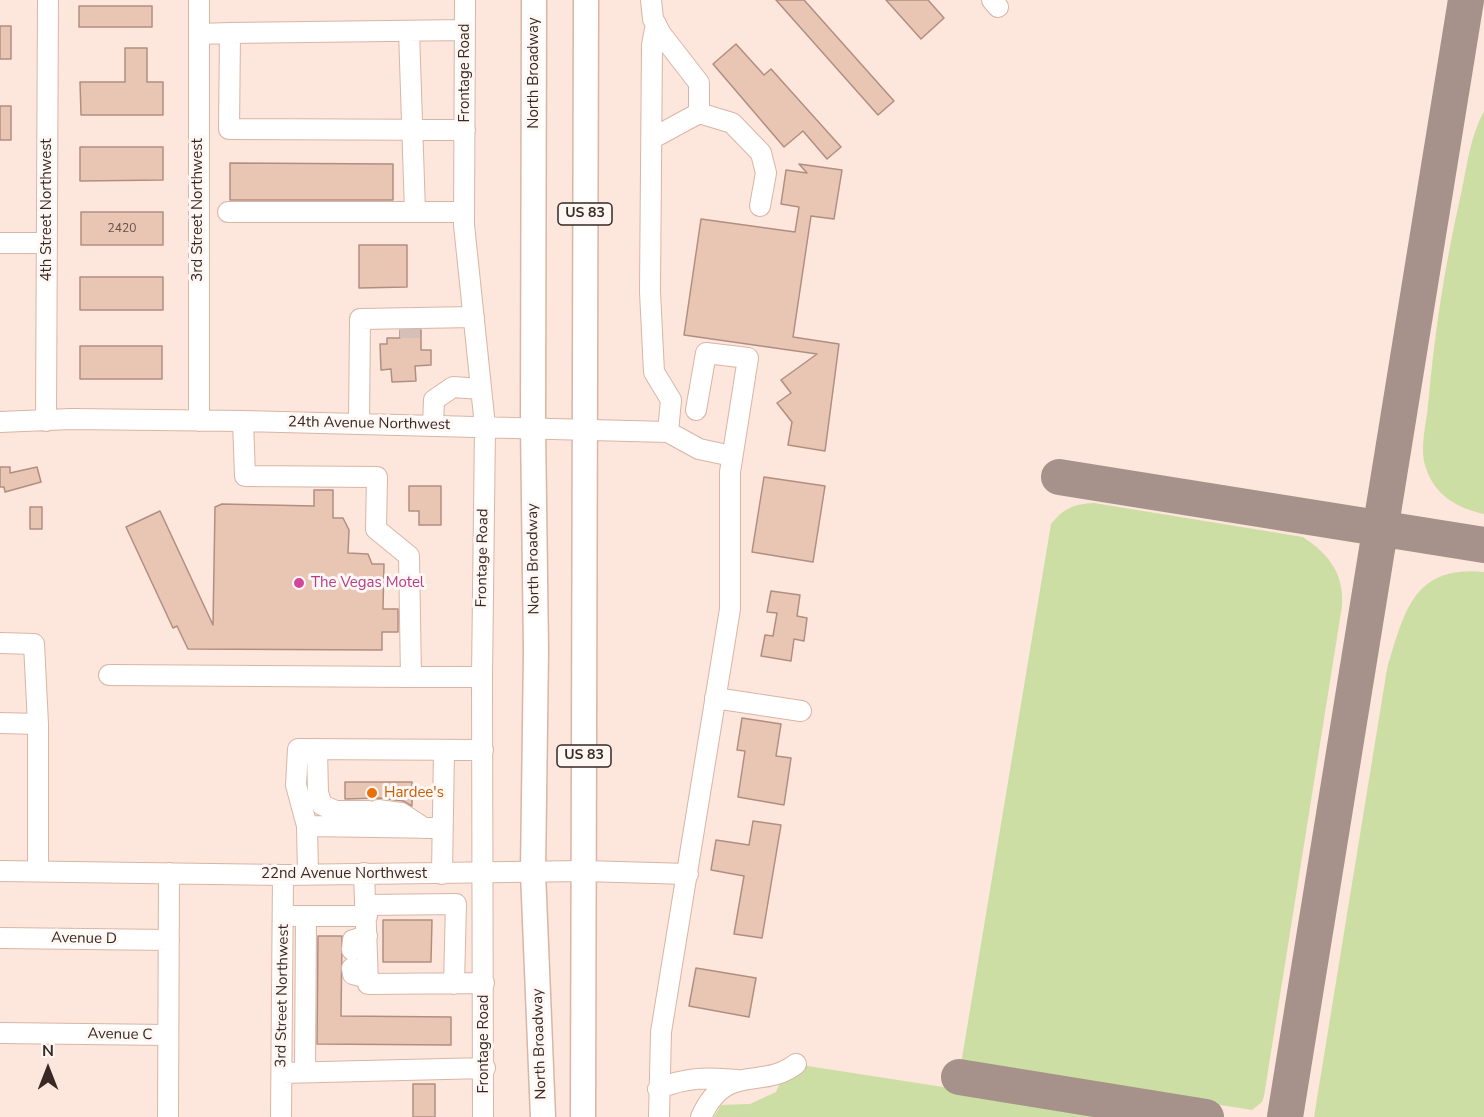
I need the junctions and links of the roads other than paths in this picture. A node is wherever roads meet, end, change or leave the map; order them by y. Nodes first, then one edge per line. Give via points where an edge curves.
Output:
1 (48, 0) edge
2 (199, 0) edge
3 (465, 0) edge
4 (534, 0) edge
5 (586, 0) edge
6 (651, 0) edge
7 (656, 24) junction
8 (465, 30) junction
9 (409, 31) junction
10 (230, 33) junction
11 (199, 34) junction
12 (699, 112) junction
13 (412, 130) junction
14 (465, 130) junction
15 (652, 138) junction
16 (760, 206) dead end
17 (228, 212) dead end
18 (415, 212) junction
19 (464, 212) junction
20 (0, 243) edge
21 (47, 243) junction
22 (453, 316) junction
23 (474, 317) junction
24 (368, 319) junction
25 (400, 328) tunnel mouth
26 (421, 328) tunnel mouth
27 (481, 389) junction
28 (696, 410) dead end
29 (46, 421) junction
30 (199, 421) junction
31 (243, 421) junction
32 (0, 422) edge
33 (359, 424) junction
34 (433, 425) junction
35 (485, 426) junction
36 (533, 426) junction
37 (585, 428) junction
38 (668, 432) junction
39 (732, 456) junction
40 (0, 643) edge
41 (109, 675) dead end
42 (411, 677) junction
43 (482, 677) junction
44 (715, 698) junction
45 (801, 711) dead end
46 (0, 723) edge
47 (38, 724) junction
48 (316, 749) junction
49 (444, 750) junction
50 (483, 750) junction
51 (307, 826) junction
52 (433, 828) junction
53 (0, 871) edge
54 (38, 871) junction
55 (584, 871) junction
56 (533, 872) junction
57 (168, 873) junction
58 (364, 873) junction
59 (308, 874) junction
60 (450, 874) junction
61 (483, 874) junction
62 (688, 874) junction
63 (283, 875) junction
64 (484, 903) junction
65 (456, 904) junction
66 (366, 910) junction
67 (284, 916) junction
68 (306, 917) junction
69 (367, 936) junction
70 (0, 938) edge
71 (168, 940) junction
72 (357, 966) junction
73 (484, 983) junction
74 (454, 984) junction
75 (0, 1033) edge
76 (167, 1035) junction
77 (796, 1065) dead end
78 (485, 1068) junction
79 (305, 1072) junction
80 (282, 1073) junction
81 (737, 1080) junction
82 (658, 1089) junction
83 (168, 1117) edge
84 (281, 1117) edge
85 (483, 1117) edge
86 (543, 1117) edge
87 (583, 1117) edge
88 (659, 1117) edge
89 (701, 1117) edge

1 - 21 street, 4th Street Northwest
2 - 11 street, 3rd Street Northwest
3 - 8 street, Frontage Road
4 - 36 main road, North Broadway
5 - 37 main road, US 83
6 - 7 street
7 - 12 street via 699,84
7 - 15 street via 652,45
8 - 9 street
8 - 14 street, Frontage Road
9 - 10 street
9 - 13 street
10 - 11 street
10 - 13 street via 230,129
11 - 30 street, 3rd Street Northwest
12 - 15 street
12 - 16 street via 732,123 761,153 766,173
13 - 14 street
13 - 18 street
14 - 19 street, Frontage Road
15 - 38 street via 650,292 654,372 671,400
17 - 18 street
18 - 19 street
19 - 23 street, Frontage Road
20 - 21 street
21 - 29 street, 4th Street Northwest
22 - 23 street
22 - 24 street
22 - 26 street via 446,328
23 - 27 street, Frontage Road
24 - 25 street
24 - 33 street
27 - 34 street via 453,387 434,400
27 - 35 street, Frontage Road
28 - 39 street via 706,353 748,358
29 - 30 street, 24th Avenue Northwest
29 - 32 street, 24th Avenue Northwest
30 - 31 street, 24th Avenue Northwest
31 - 33 street, 24th Avenue Northwest
31 - 42 street via 245,476 377,477 376,529 409,556
33 - 34 street, 24th Avenue Northwest
34 - 35 street, 24th Avenue Northwest
35 - 36 street, 24th Avenue Northwest
35 - 43 street, Frontage Road
36 - 37 street, 24th Avenue Northwest
36 - 56 main road, North Broadway
37 - 38 street, 24th Avenue Northwest
37 - 55 main road, US 83
38 - 39 street, 24th Avenue Northwest via 699,449
39 - 44 street via 730,609
40 - 47 street via 34,645
41 - 42 street
42 - 43 street
43 - 50 street, Frontage Road
44 - 45 street
44 - 62 street
46 - 47 street
47 - 54 street
48 - 49 street
48 - 51 street via 298,749 297,792
48 - 52 street via 321,805 336,811 401,813
49 - 50 street
49 - 52 street
50 - 61 street, Frontage Road
51 - 52 street
51 - 59 street
52 - 60 street
53 - 54 street, 22nd Avenue Northwest
54 - 57 street, 22nd Avenue Northwest
55 - 56 street, 22nd Avenue Northwest
55 - 62 street, 22nd Avenue Northwest
55 - 87 main road, US 83
56 - 61 street, 22nd Avenue Northwest
56 - 86 main road, North Broadway
57 - 63 street, 22nd Avenue Northwest
57 - 71 street
58 - 59 street, 22nd Avenue Northwest
58 - 60 street, 22nd Avenue Northwest
58 - 66 street
59 - 63 street, 22nd Avenue Northwest
60 - 61 street, 22nd Avenue Northwest
60 - 65 street
61 - 64 street, Frontage Road
62 - 82 street via 661,1032
63 - 67 street, 3rd Street Northwest
64 - 65 street
64 - 73 street, Frontage Road
65 - 66 street
65 - 74 street
66 - 68 street
66 - 69 street
67 - 68 street
67 - 80 street, 3rd Street Northwest
68 - 79 street
69 - 72 street
69 - 72 street via 353,940
70 - 71 street, Avenue D
71 - 76 street
72 - 74 street via 368,984
73 - 74 street
73 - 78 street, Frontage Road
75 - 76 street, Avenue C
76 - 83 street
77 - 81 street via 776,1074
78 - 79 street
78 - 85 street, Frontage Road
79 - 80 street
80 - 84 street, 3rd Street Northwest
81 - 82 street via 702,1077
81 - 89 street via 718,1090
82 - 88 street

